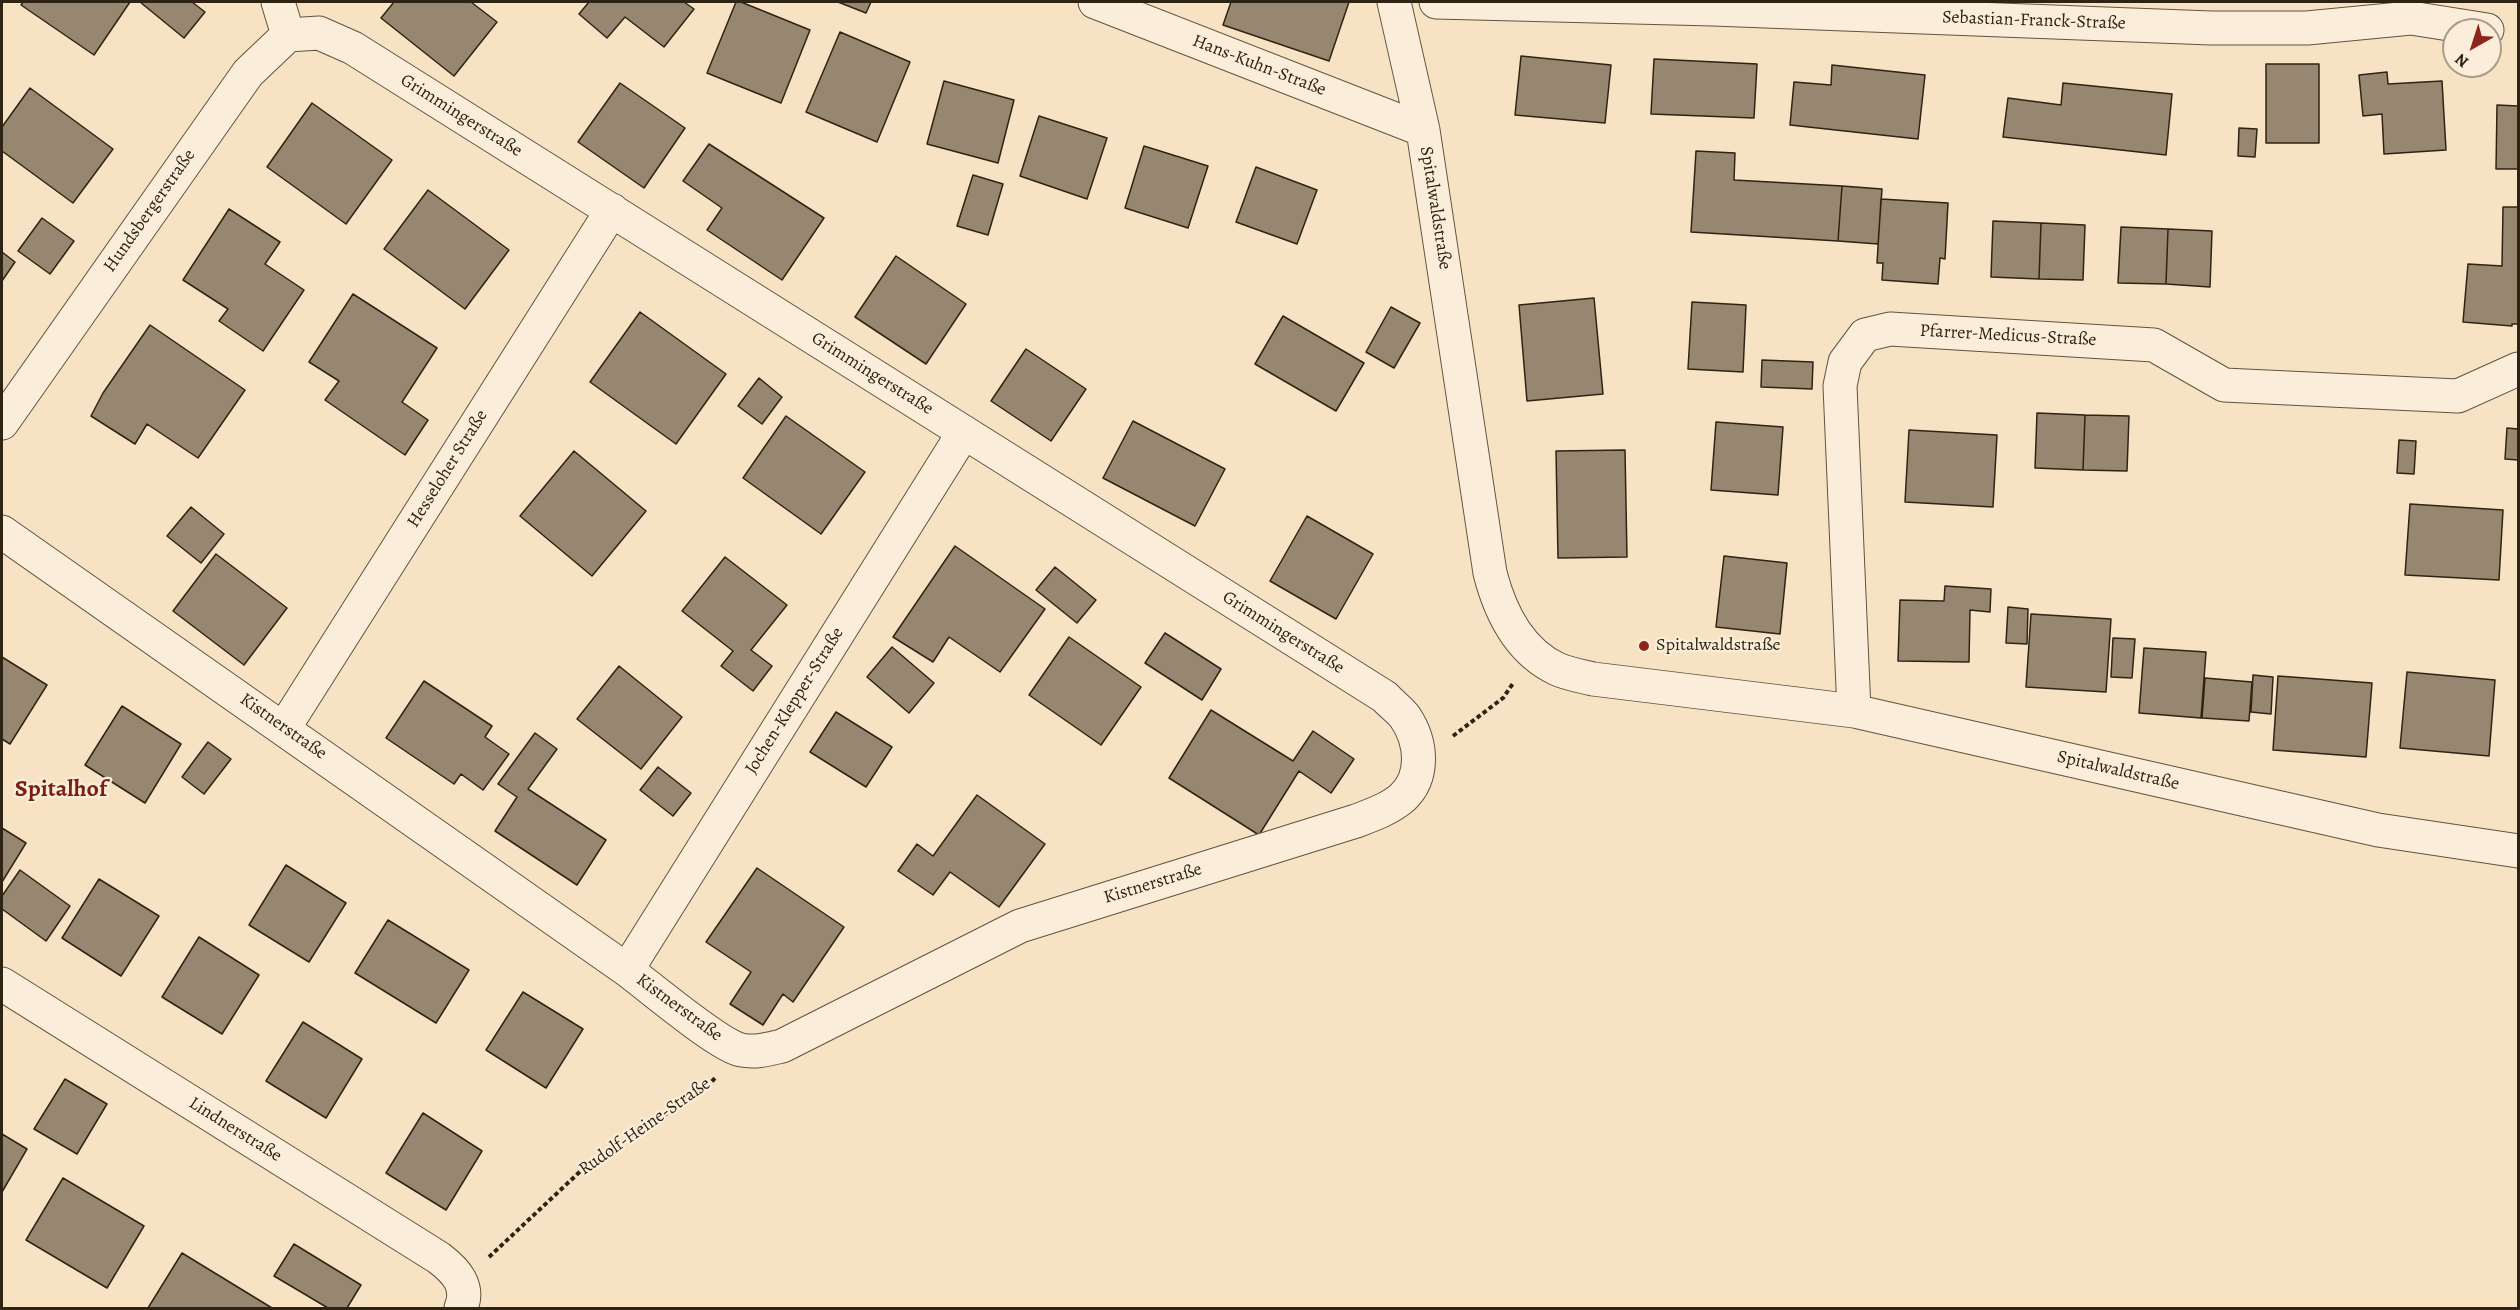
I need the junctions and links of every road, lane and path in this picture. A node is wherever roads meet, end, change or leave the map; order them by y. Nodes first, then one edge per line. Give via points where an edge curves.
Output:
1 (278, 2) edge
2 (1095, 2) edge
3 (1394, 2) edge
4 (1436, 2) edge
5 (2442, 23) edge
6 (288, 35) junction
7 (1423, 130) junction
8 (612, 210) junction
9 (2518, 369) edge
10 (2, 423) edge
11 (964, 432) junction
12 (2, 532) edge
13 (1533, 654) junction
14 (1854, 711) junction
15 (284, 728) junction
16 (1420, 762) junction
17 (2518, 851) edge
18 (627, 970) junction
19 (2, 984) edge
20 (740, 1050) junction
21 (462, 1295) edge

1 - 6 street
2 - 7 street, Hans-Kuhn-Straße
3 - 7 street, Spitalwaldstraße
4 - 5 street, Sebastian-Franck-Straße via 2211,28 2307,28 2411,18
6 - 8 street, Grimmingerstraße via 319,33 353,48
6 - 10 street, Hundsbergerstraße via 248,73
7 - 13 street, Spitalwaldstraße via 1490,573 1497,600 1511,627
8 - 11 street, Grimmingerstraße
8 - 15 street, Hesseloher Straße
9 - 14 street, Pfarrer-Medicus-Straße via 2458,396 2224,385 2154,345 1890,329 1865,336 1845,362 1840,386
11 - 16 street, Grimmingerstraße via 1385,697 1405,717
11 - 18 street, Jochen-Klepper-Straße
12 - 15 street, Kistnerstraße
13 - 14 street, Spitalwaldstraße via 1558,669 1593,679
13 - 16 path via 1503,698
14 - 17 street, Spitalwaldstraße via 2378,830
15 - 18 street, Kistnerstraße
16 - 20 street, Kistnerstraße via 1413,786 1382,811 1020,926 782,1046
18 - 20 street, Kistnerstraße
19 - 21 street, Lindnerstraße via 439,1258 453,1269
20 - 21 path, Rudolf-Heine-Straße via 706,1088 586,1166

